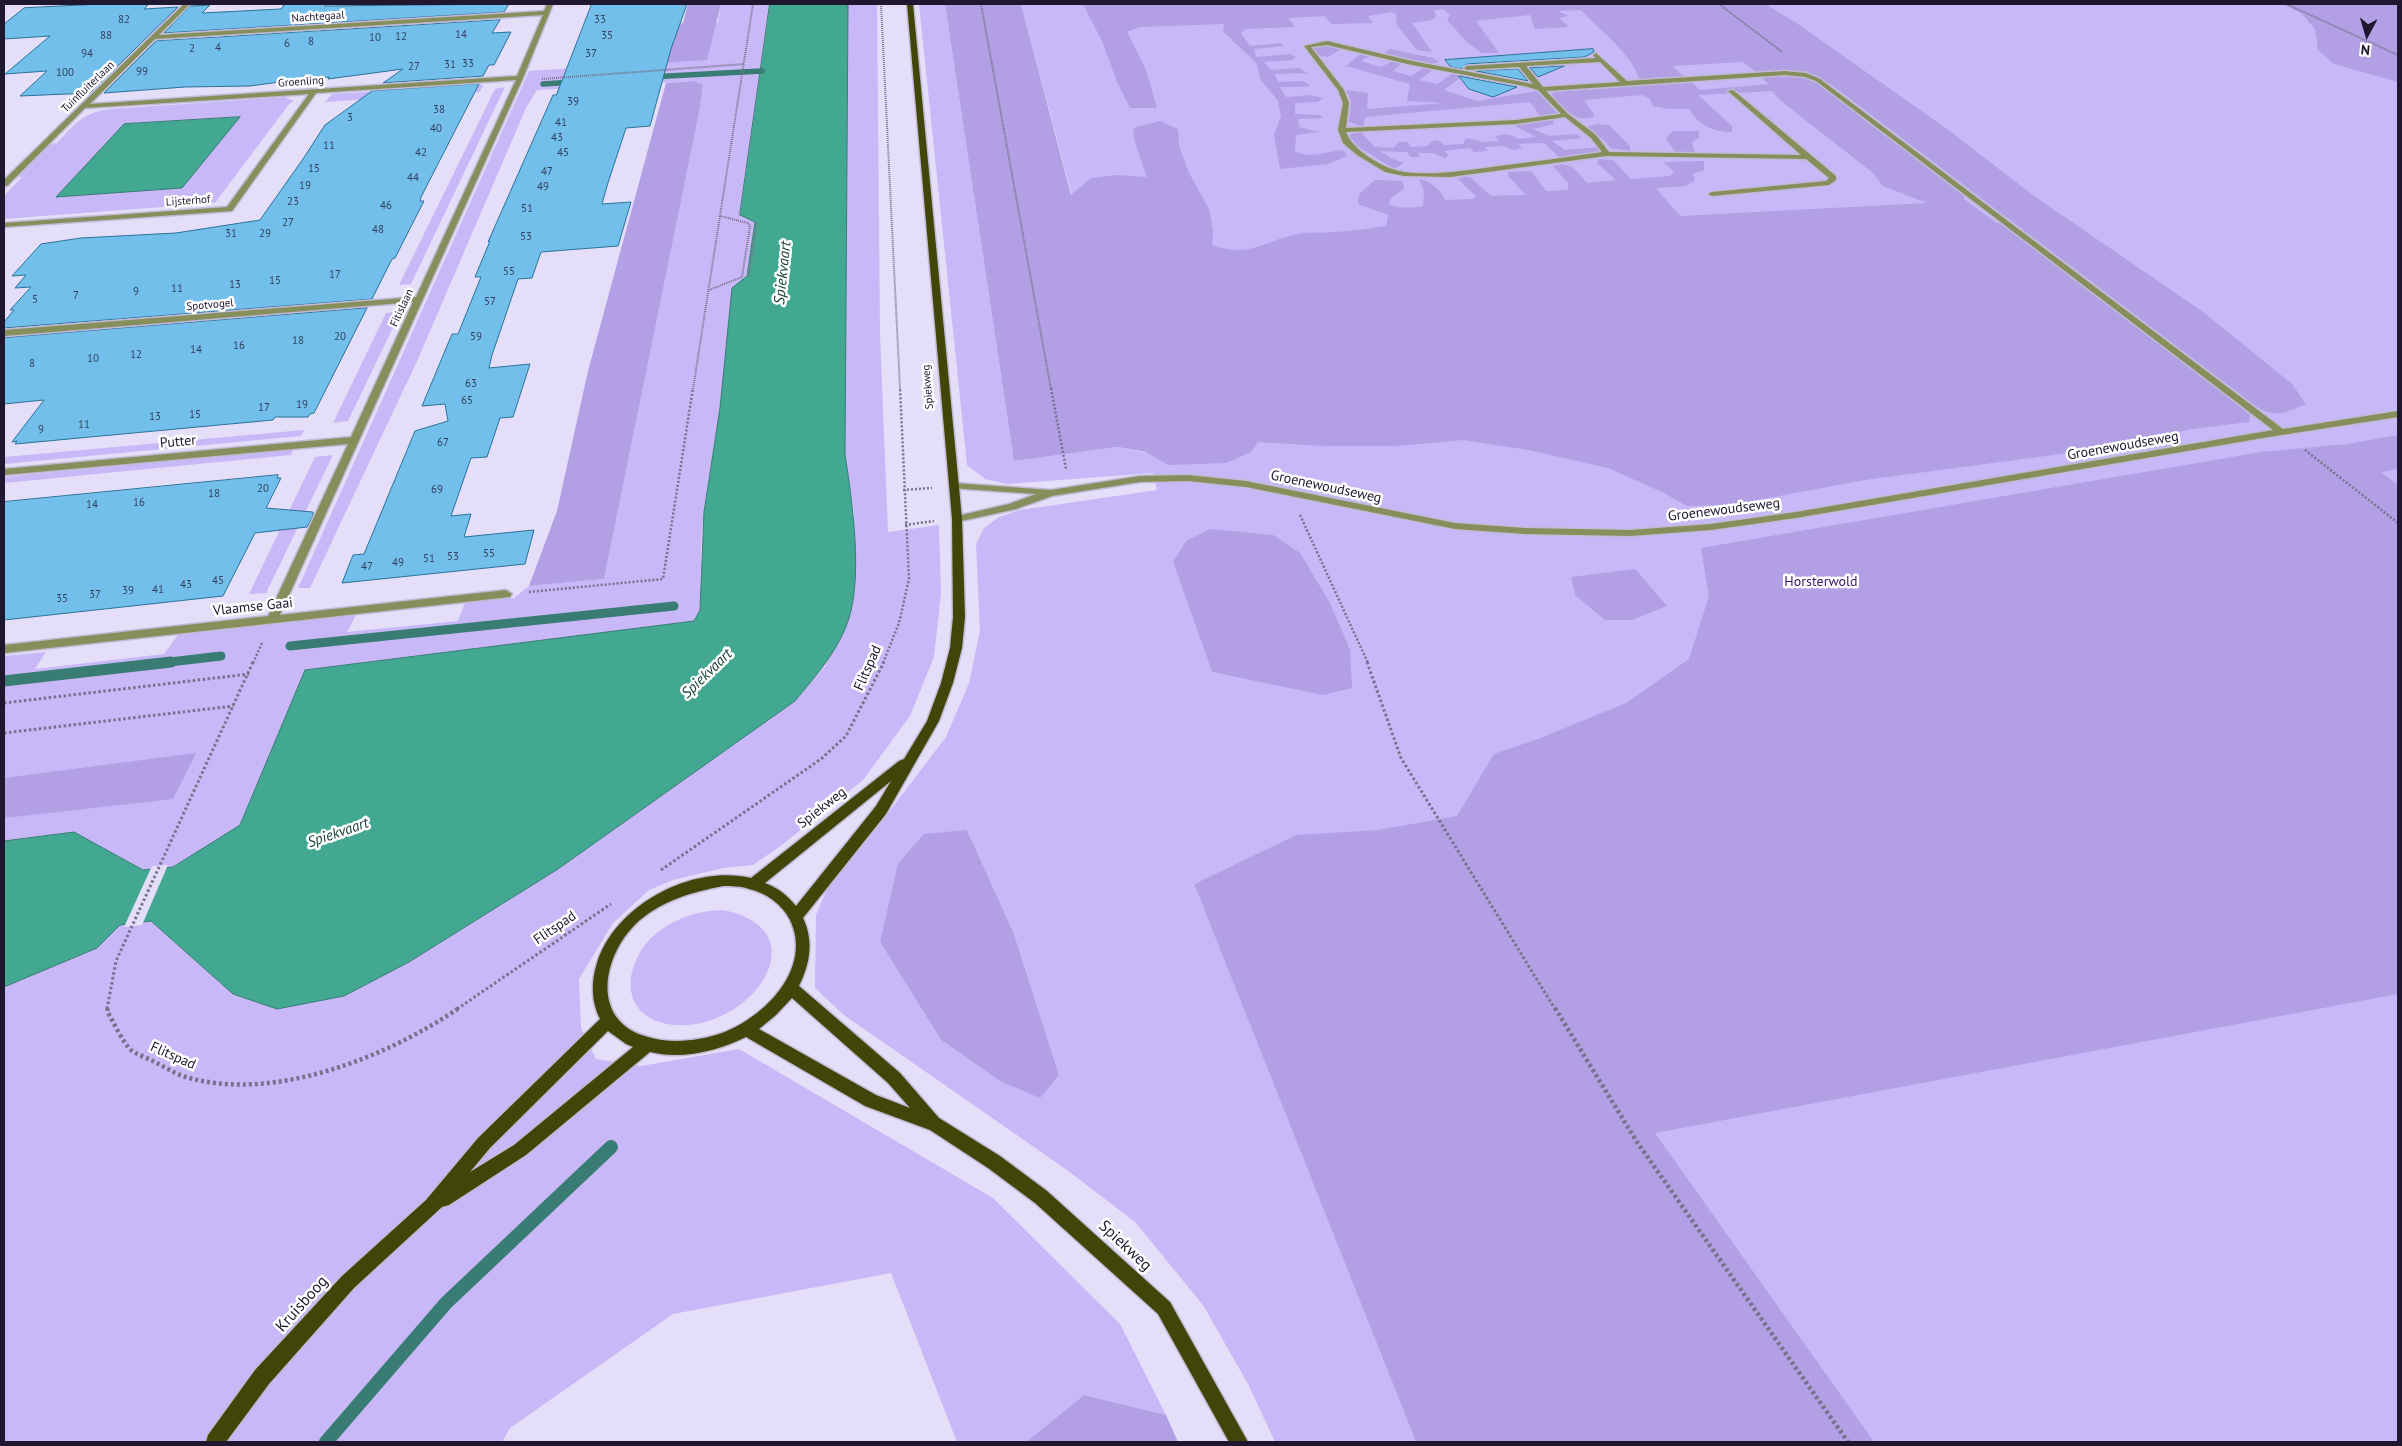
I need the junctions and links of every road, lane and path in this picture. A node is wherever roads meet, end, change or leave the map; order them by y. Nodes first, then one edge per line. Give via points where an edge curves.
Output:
1 (187, 4) edge
2 (550, 4) edge
3 (754, 4) edge
4 (881, 4) edge
5 (910, 4) edge
6 (981, 4) edge
7 (1720, 4) edge
8 (2286, 4) edge
9 (545, 13) junction
10 (153, 37) junction
11 (2398, 55) edge
12 (744, 64) junction
13 (1521, 65) junction
14 (1450, 70) junction
15 (1806, 75) junction
16 (519, 79) junction
17 (1626, 84) junction
18 (1542, 89) junction
19 (314, 91) junction
20 (1731, 92) dead end
21 (83, 106) junction
22 (1566, 115) junction
23 (1342, 130) junction
24 (1606, 154) junction
25 (1809, 157) junction
26 (4, 184) edge
27 (1712, 194) dead end
28 (720, 216) junction
29 (757, 222) dead end
30 (4, 225) edge
31 (750, 276) dead end
32 (708, 291) junction
33 (418, 299) junction
34 (4, 333) edge
35 (2398, 414) edge
36 (2282, 433) junction
37 (354, 440) junction
38 (4, 472) edge
39 (954, 486) junction
40 (903, 490) junction
41 (1069, 490) junction
42 (1050, 493) junction
43 (1296, 495) junction
44 (957, 519) junction
45 (2398, 523) edge
46 (905, 525) junction
47 (506, 594) joint
48 (272, 620) junction
49 (4, 649) edge
50 (249, 674) junction
51 (4, 703) edge
52 (234, 706) junction
53 (4, 733) edge
54 (911, 758) junction
55 (657, 873) dead end
56 (753, 884) junction
57 (616, 901) dead end
58 (797, 915) junction
59 (790, 987) junction
60 (609, 1020) junction
61 (746, 1029) junction
62 (648, 1045) junction
63 (935, 1124) junction
64 (432, 1206) junction
65 (215, 1442) edge
66 (1239, 1442) edge
67 (1848, 1442) edge

1 - 10 street, Tuinfluiterlaan
2 - 9 street, Fitislaan
3 - 12 path
4 - 40 path
5 - 39 main road, Spiekweg
6 - 41 path
7 - 15 path via 1800,66
8 - 11 path
9 - 10 street, Nachtegaal
9 - 16 street, Fitislaan
10 - 21 street, Tuinfluiterlaan
12 - 16 path
12 - 28 path
13 - 14 street
13 - 17 street via 1599,58
13 - 18 street
14 - 18 street
14 - 23 street via 1327,43 1307,46 1344,97
15 - 17 street
15 - 36 street via 1828,85
16 - 19 street, Groenling
16 - 33 street, Fitislaan
17 - 18 street
18 - 22 street
19 - 21 street, Groenling
19 - 30 street, Lijsterhof via 229,209
20 - 25 street
21 - 26 street, Tuinfluiterlaan
22 - 23 street via 1497,124
22 - 24 street via 1602,144
23 - 24 street via 1346,141 1360,153 1388,170 1404,174 1450,175
24 - 25 street
25 - 27 street via 1833,178 1829,183
28 - 32 path
28 - 32 path via 750,226 742,278
29 - 31 path
32 - 47 path via 663,579
33 - 34 street, Spotvogel
33 - 37 street, Fitislaan
35 - 36 street, Groenewoudseweg
36 - 43 street, Groenewoudseweg via 1796,516 1630,533 1455,526
36 - 45 path
37 - 38 street, Putter
37 - 48 street, Fitislaan
39 - 40 path
39 - 42 street, Groenewoudseweg
39 - 44 main road, Spiekweg
40 - 46 path
41 - 42 street, Groenewoudseweg
41 - 43 street, Groenewoudseweg via 1140,479 1188,478 1246,484
42 - 44 street, Groenewoudseweg via 1012,507
43 - 67 path via 1301,521 1372,672 1401,758 1637,1142
44 - 46 path
44 - 54 main road, Spiekweg via 959,618 956,648 933,721
46 - 55 path, Flitspad via 909,579 899,623 879,674 846,736 821,759
47 - 48 street, Vlaamse Gaai
48 - 49 street, Vlaamse Gaai
48 - 50 path, Flitspad
50 - 51 path
50 - 52 path, Flitspad
52 - 53 path
52 - 57 path, Flitspad via 116,960 107,1011 130,1050 185,1077 229,1084 283,1081 346,1065 429,1028
54 - 56 main road, Spiekweg
54 - 58 main road, Spiekweg via 881,810
56 - 58 main road via 771,890
56 - 60 main road via 723,880 691,886 660,898 632,918 612,942 600,970 599,997
58 - 59 main road via 804,937 802,962
59 - 61 main road via 771,1010
59 - 63 main road, Spiekweg via 894,1078
60 - 62 main road via 625,1036
60 - 64 main road, Kruisboog via 484,1143
61 - 62 main road via 713,1043 679,1049
61 - 63 main road, Spiekweg via 871,1101
62 - 64 main road, Kruisboog via 520,1150
63 - 66 main road, Spiekweg via 1041,1197 1164,1308
64 - 65 main road, Kruisboog via 348,1282 262,1377

